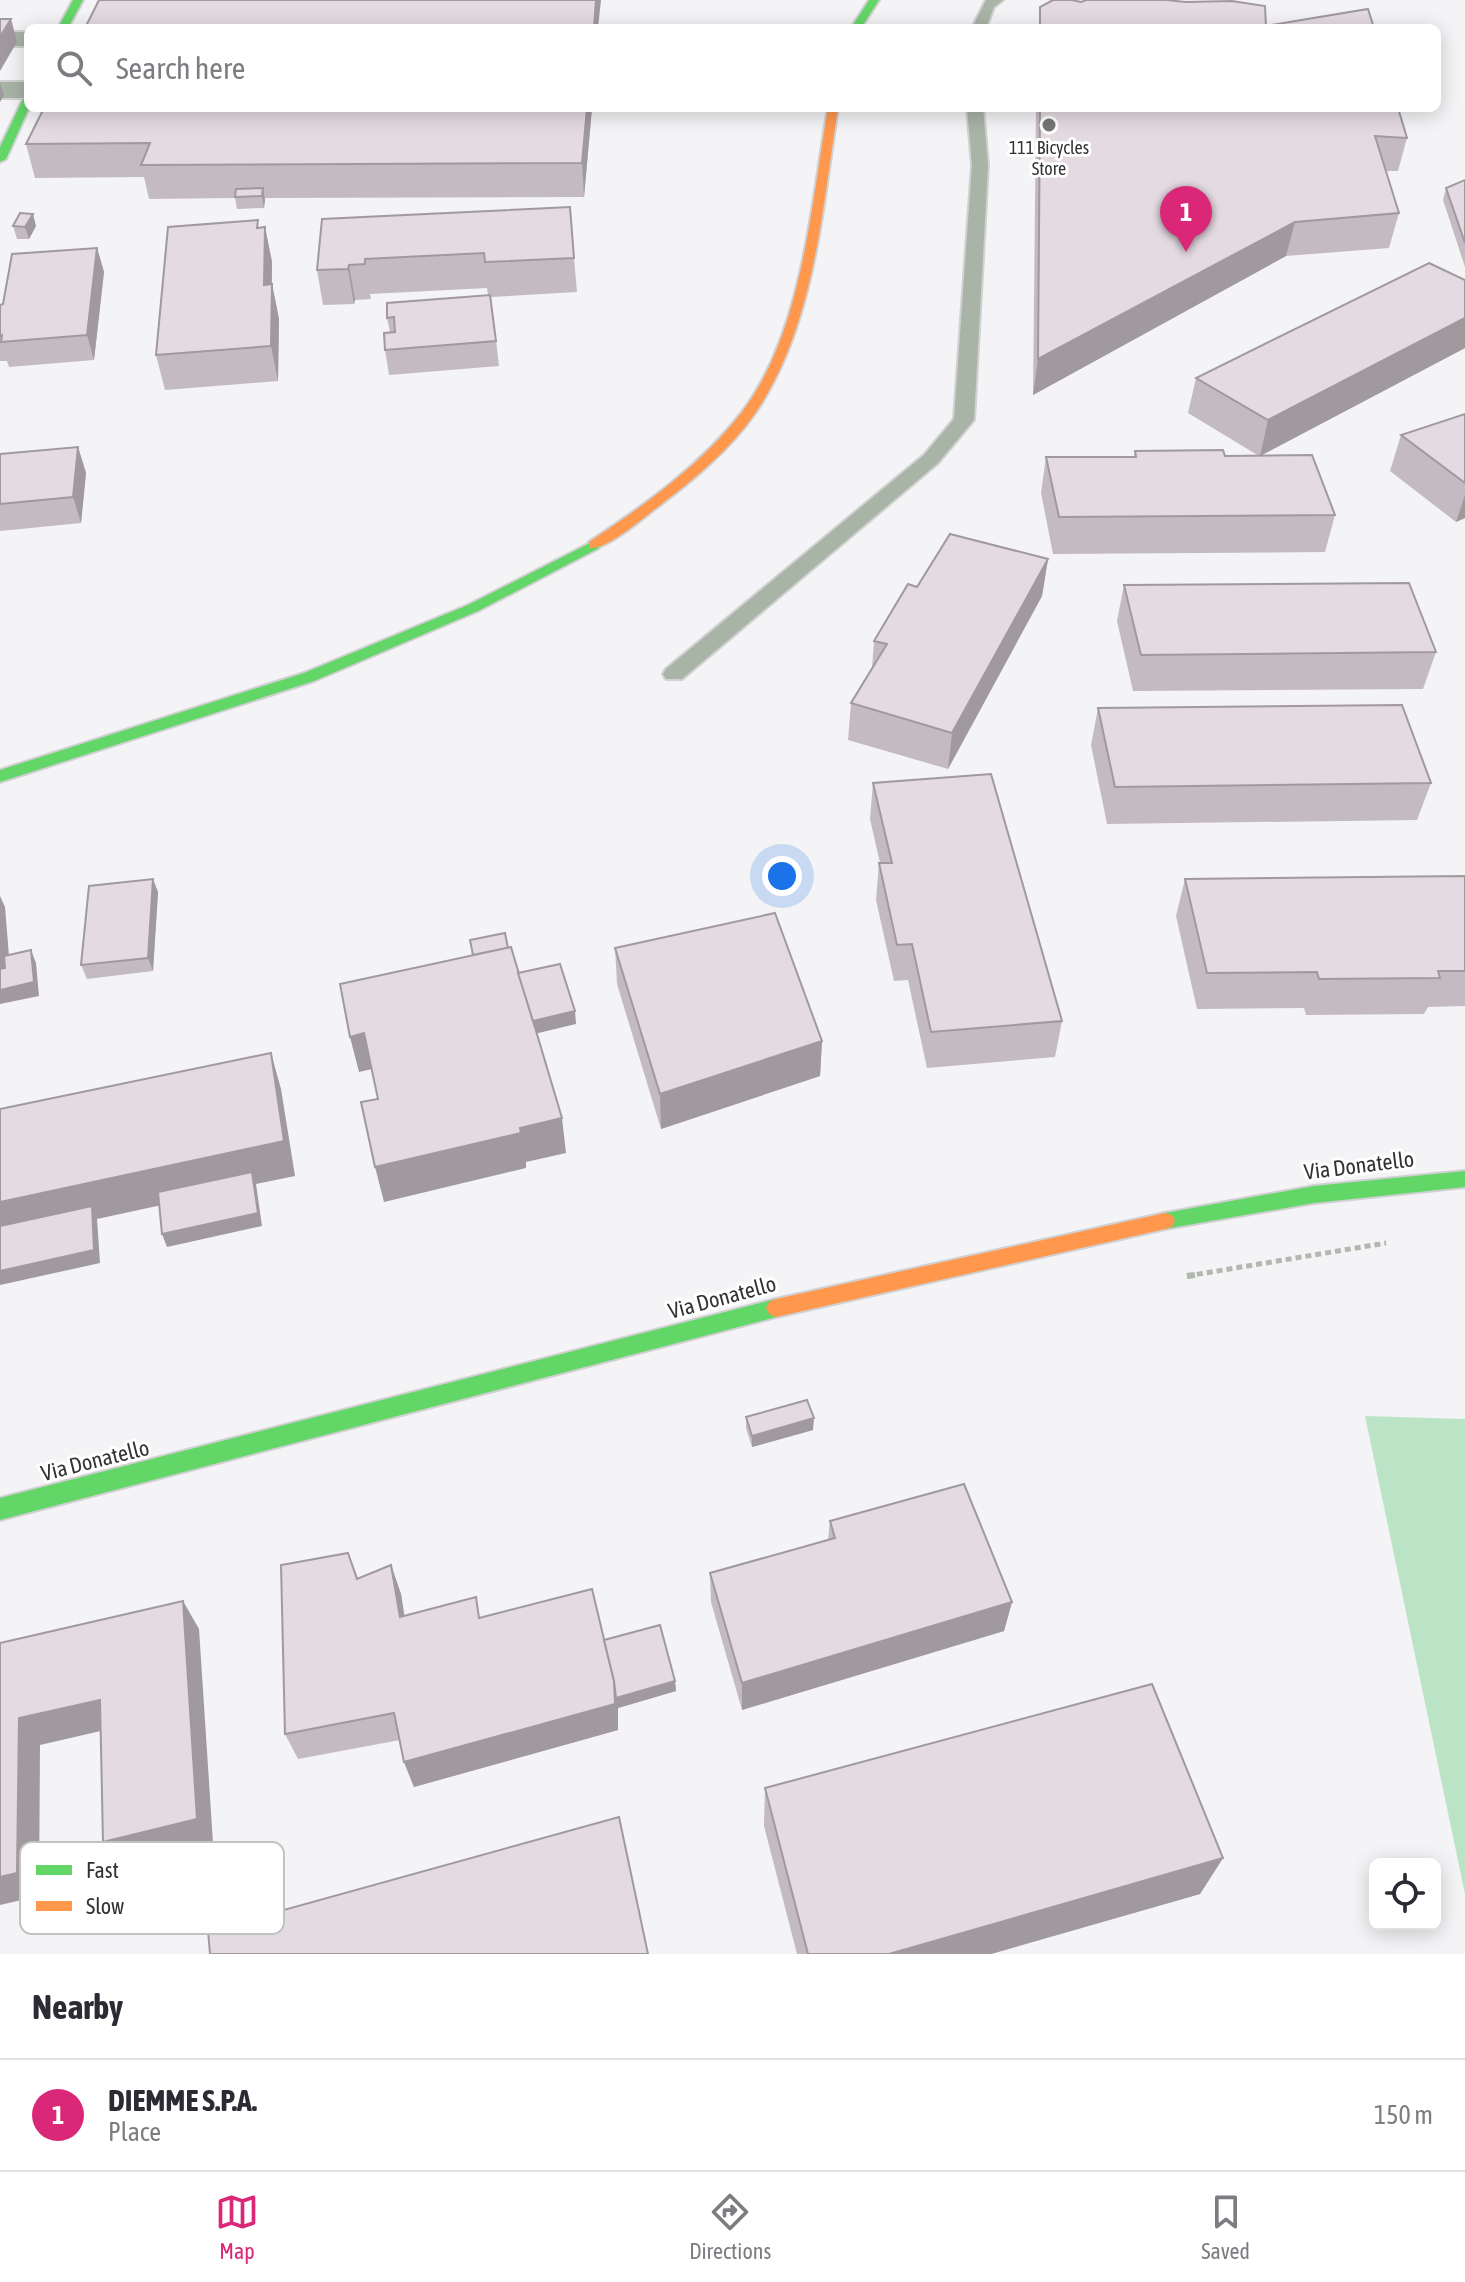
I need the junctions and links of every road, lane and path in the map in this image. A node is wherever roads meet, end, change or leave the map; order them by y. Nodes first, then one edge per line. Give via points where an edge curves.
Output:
1 (78, 0) edge
2 (874, 0) edge
3 (996, 0) edge
4 (65, 24) edge
5 (859, 24) edge
6 (981, 24) edge
7 (0, 39) edge
8 (24, 39) edge
9 (0, 90) edge
10 (24, 90) edge
11 (24, 108) edge
12 (832, 112) edge
13 (975, 112) edge
14 (0, 159) edge
15 (674, 674) dead end
16 (0, 776) edge
17 (1465, 1179) edge
18 (1397, 1241) dead end
19 (1186, 1276) dead end
20 (0, 1509) edge

1 - 4 main road
2 - 5 main road
3 - 6 lane via 988,5
7 - 8 street
9 - 10 street
11 - 14 main road
12 - 16 main road via 798,303 763,391 725,440 669,491 596,544 473,608 309,677
13 - 15 lane via 980,165 964,420 931,459
17 - 20 main road, Via Donatello via 1247,1203 829,1294
18 - 19 path

